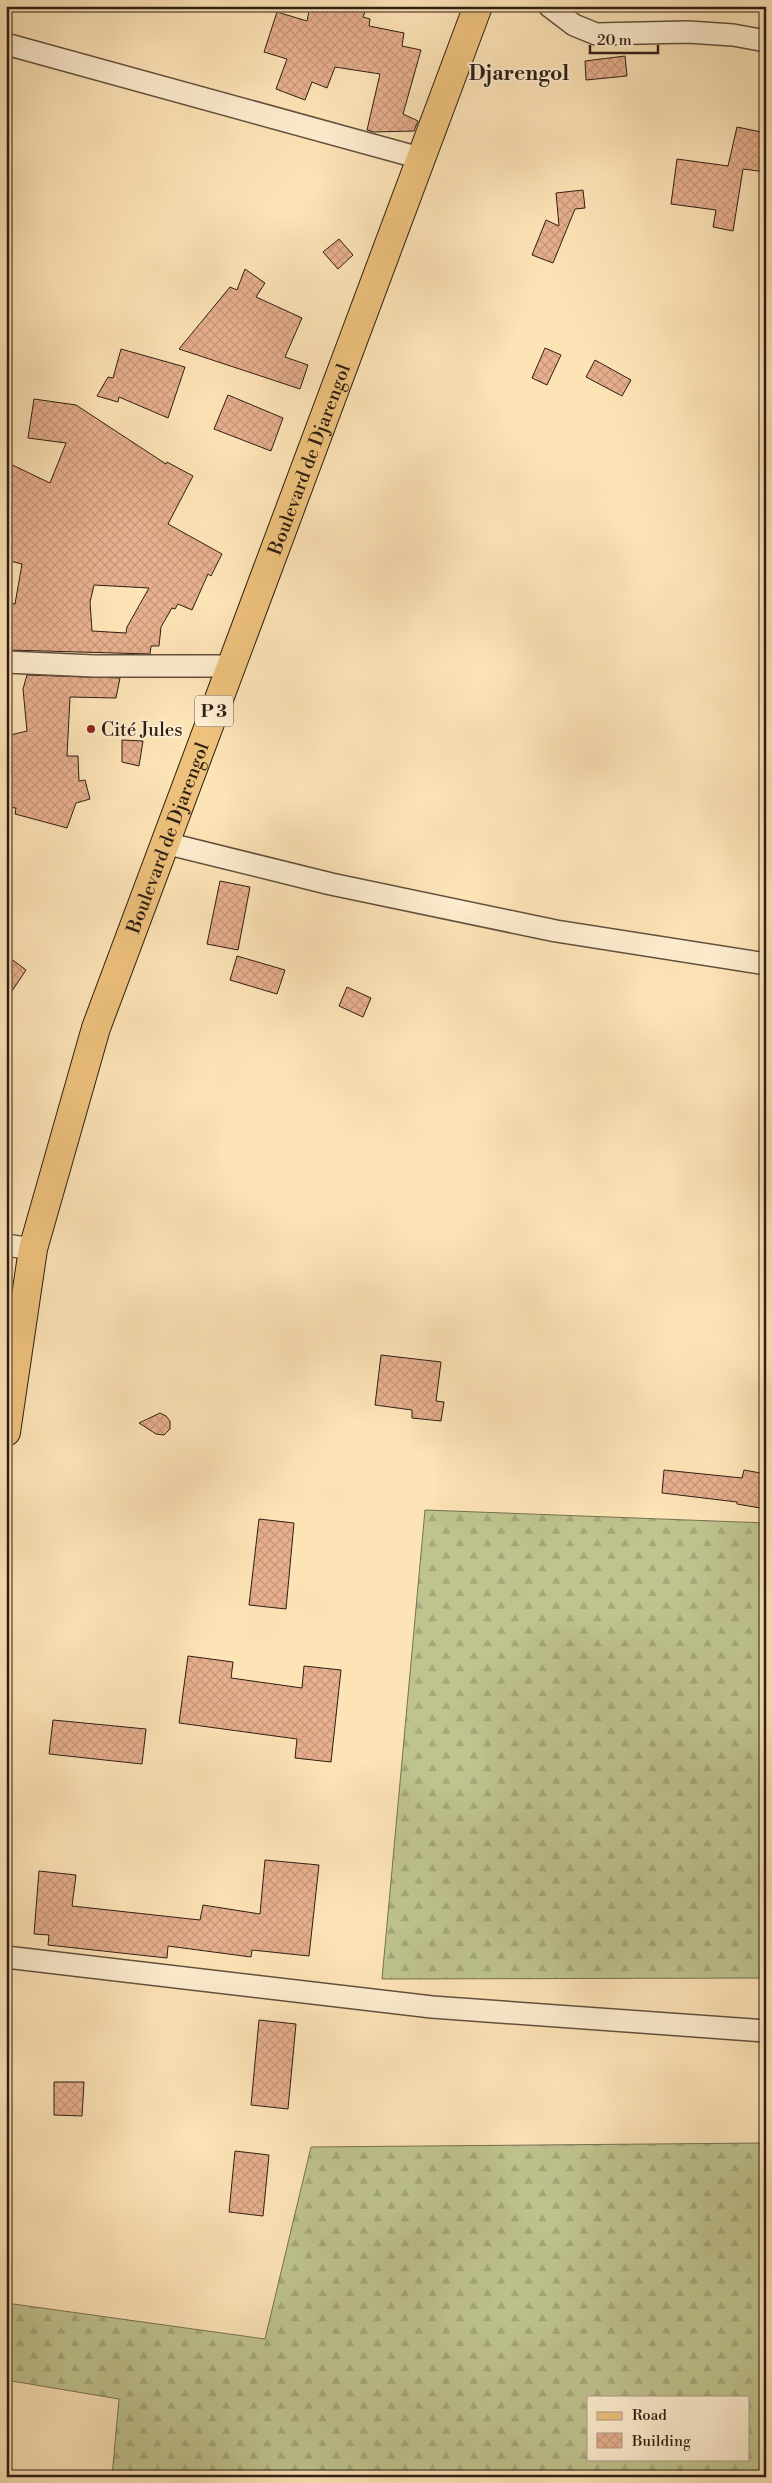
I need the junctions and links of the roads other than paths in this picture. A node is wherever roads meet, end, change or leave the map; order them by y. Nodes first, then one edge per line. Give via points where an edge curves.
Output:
1 (478, 6) edge
2 (549, 6) edge
3 (766, 41) edge
4 (6, 44) edge
5 (420, 158) junction
6 (6, 662) edge
7 (231, 666) junction
8 (165, 842) junction
9 (766, 964) edge
10 (6, 1245) edge
11 (33, 1249) junction
12 (6, 1432) edge
13 (6, 1957) edge
14 (766, 2031) edge

1 - 5 main road, Boulevard de Djarengol / P 3
2 - 3 street via 574,25 596,34 688,32
4 - 5 street
5 - 7 main road, Boulevard de Djarengol / P 3
6 - 7 street
7 - 8 main road, Boulevard de Djarengol / P 3
8 - 9 street via 331,884 556,931
8 - 11 main road, Boulevard de Djarengol / P 3 via 96,1028
10 - 11 street
11 - 12 main road, Boulevard de Djarengol / P 3
13 - 14 street via 432,2006

